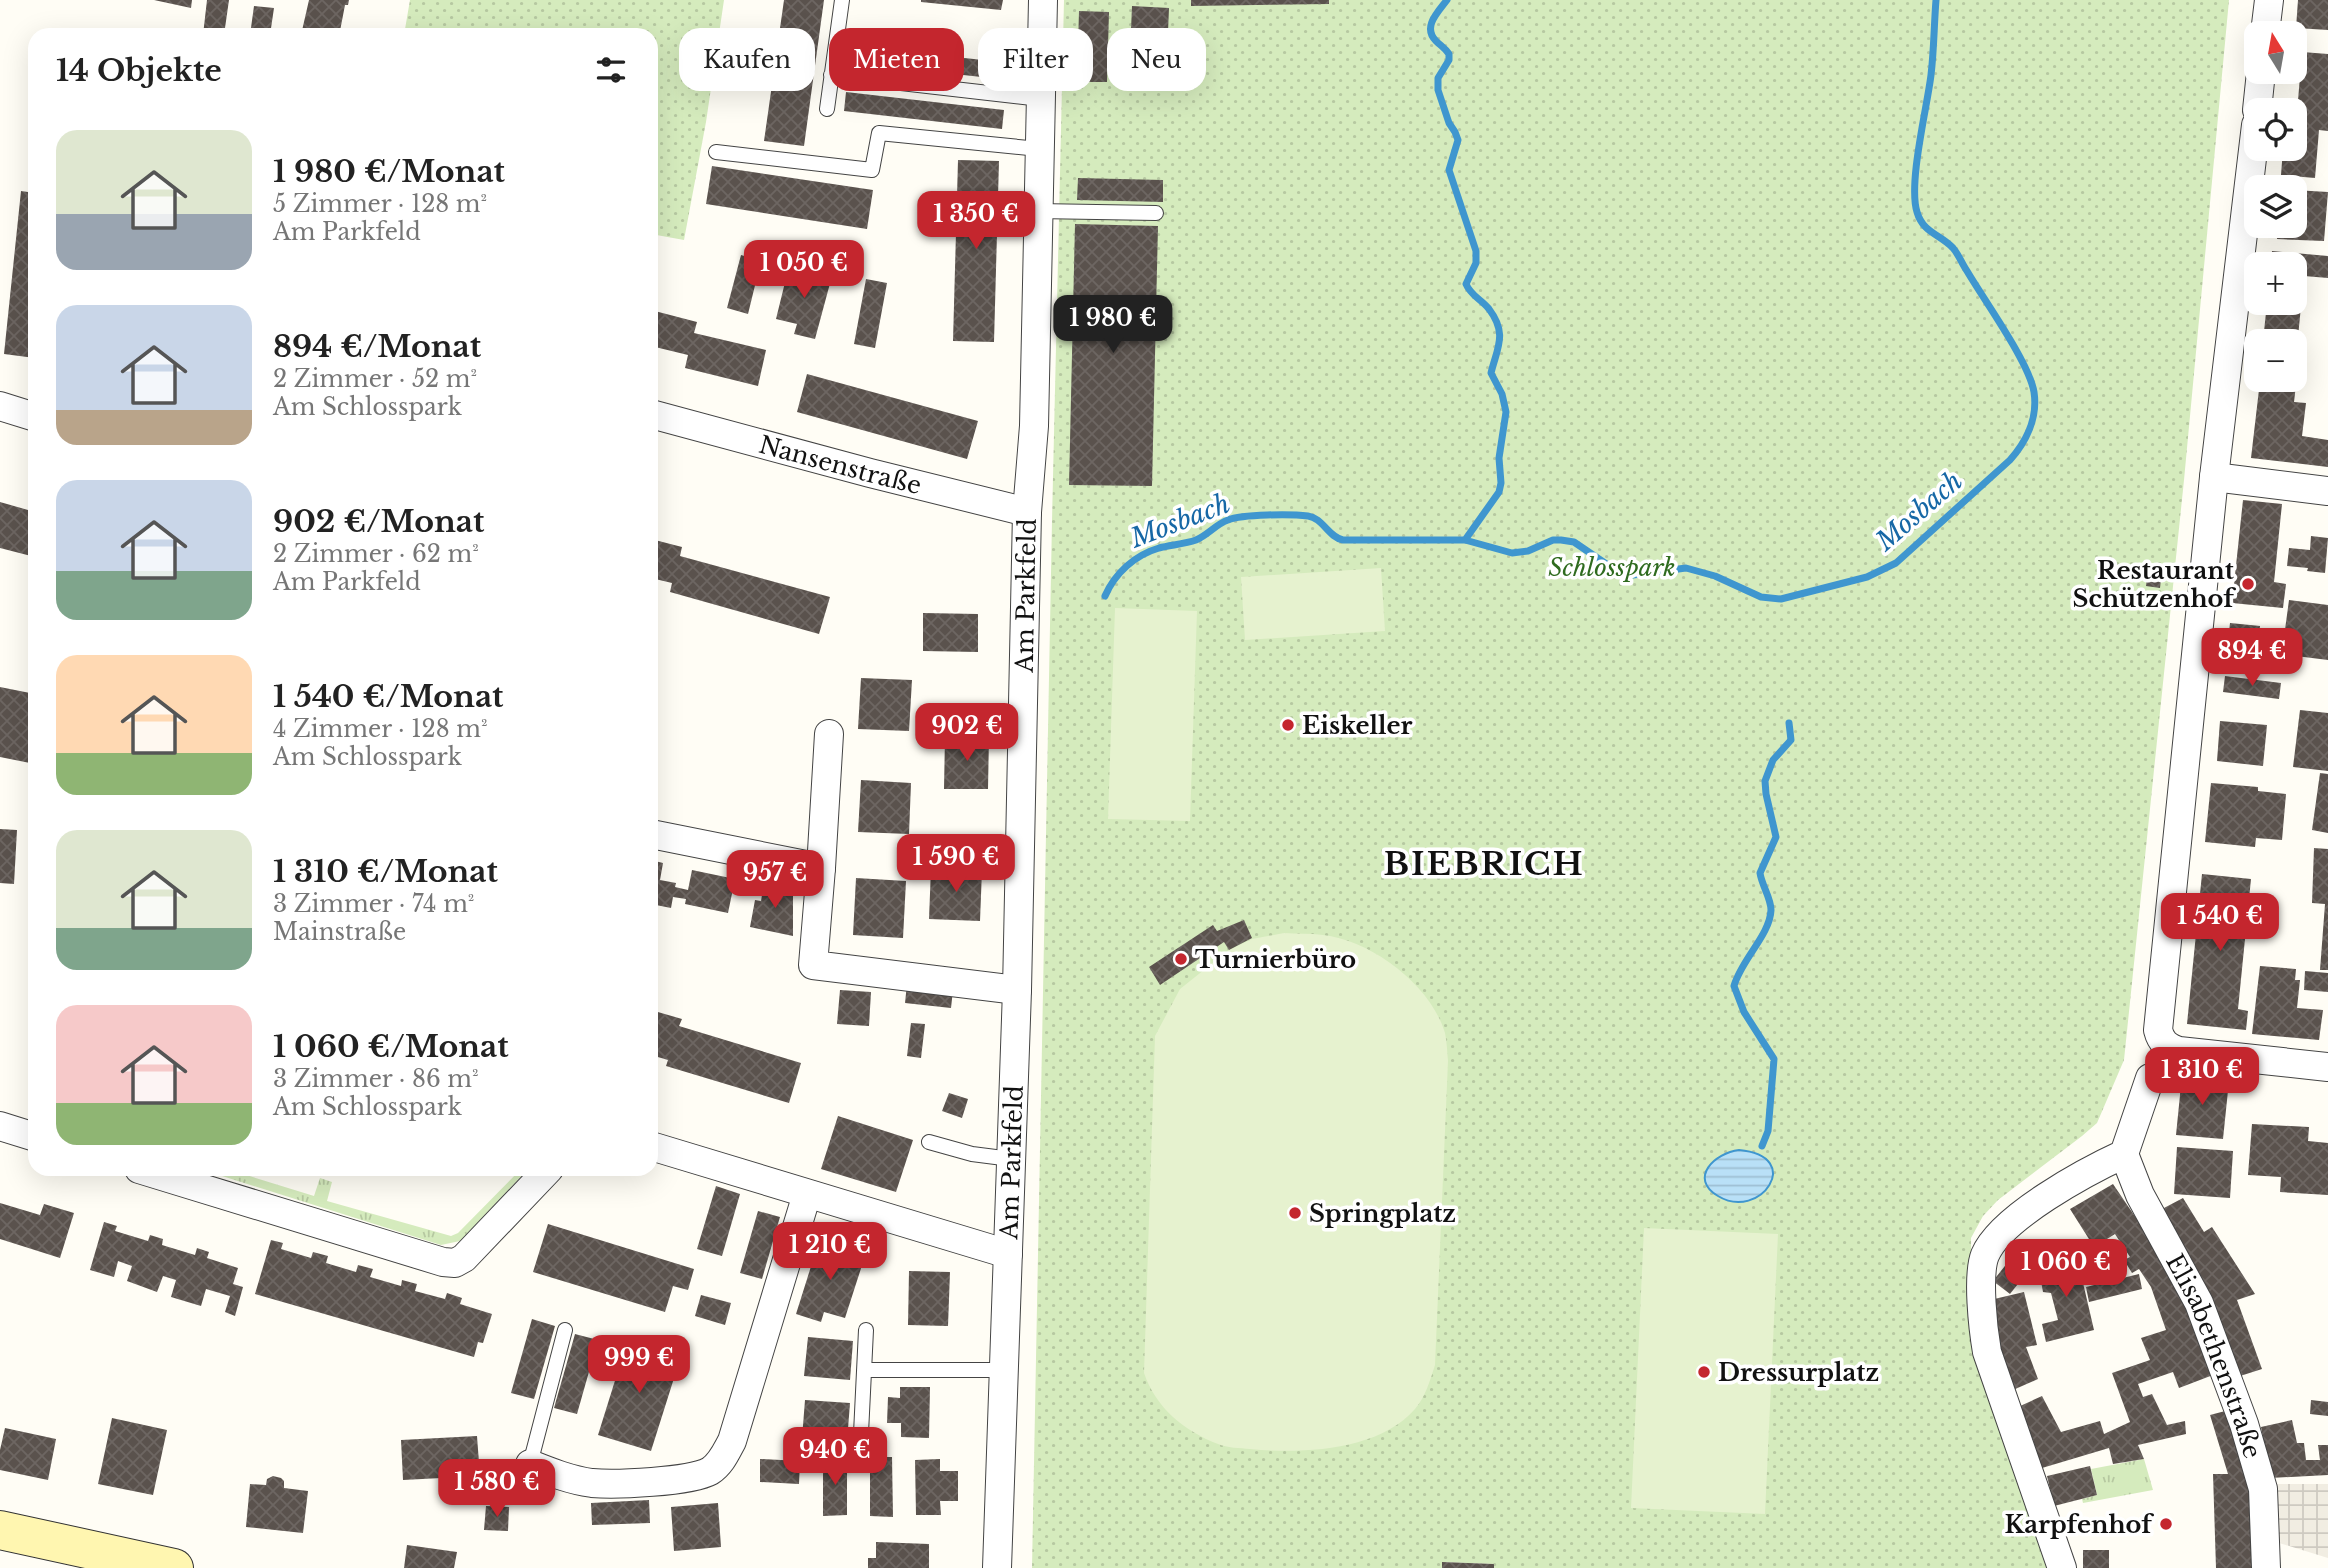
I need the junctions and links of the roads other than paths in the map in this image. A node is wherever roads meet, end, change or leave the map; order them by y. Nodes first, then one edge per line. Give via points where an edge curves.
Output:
1 (842, 0) edge
2 (1043, 0) edge
3 (2269, 0) edge
4 (2266, 21) edge
5 (838, 28) edge
6 (964, 90) edge
7 (829, 91) edge
8 (1041, 99) junction
9 (827, 109) dead end
10 (1039, 149) junction
11 (716, 152) dead end
12 (2252, 161) edge
13 (1037, 211) junction
14 (1156, 214) dead end
15 (0, 406) edge
16 (28, 414) edge
17 (658, 418) edge
18 (2214, 477) junction
19 (2328, 491) edge
20 (1027, 512) junction
21 (829, 734) dead end
22 (658, 835) edge
23 (821, 868) junction
24 (1017, 990) junction
25 (2328, 1067) edge
26 (2150, 1078) dead end
27 (0, 1126) edge
28 (28, 1135) edge
29 (929, 1142) dead end
30 (658, 1148) edge
31 (2124, 1154) junction
32 (1011, 1159) junction
33 (162, 1176) edge
34 (542, 1176) edge
35 (807, 1194) junction
36 (1008, 1254) junction
37 (565, 1330) dead end
38 (866, 1330) dead end
39 (864, 1370) junction
40 (1005, 1370) junction
41 (860, 1454) dead end
42 (530, 1464) joint
43 (0, 1530) edge
44 (174, 1568) edge
45 (997, 1568) edge
46 (2062, 1568) edge
47 (2266, 1568) edge

1 - 5 lane
2 - 8 street, Am Parkfeld
3 - 4 street
6 - 8 lane
7 - 9 lane
8 - 10 street, Am Parkfeld
10 - 11 lane via 879,133 872,170
10 - 13 street, Am Parkfeld
12 - 18 street
13 - 14 lane
13 - 20 street, Am Parkfeld via 1034,426
15 - 16 street
17 - 20 street, Nansenstraße
18 - 19 street
18 - 25 street via 2158,1030 2162,1041 2179,1051
20 - 24 street, Am Parkfeld
21 - 23 street
22 - 23 street
23 - 24 street via 813,965
24 - 32 street, Am Parkfeld
26 - 31 street
27 - 28 street
29 - 32 lane
30 - 35 street
31 - 46 street via 2080,1175 2016,1219 1996,1239 1983,1262 1987,1352
31 - 47 street, Elisabethenstraße via 2140,1195 2199,1303 2244,1424 2263,1489
32 - 36 street, Am Parkfeld
33 - 34 street via 456,1263
35 - 36 street
35 - 42 street via 732,1441 712,1470 680,1480 593,1483
36 - 40 street, Am Parkfeld
37 - 42 lane
38 - 39 lane
39 - 40 lane
39 - 41 lane
40 - 45 street, Am Parkfeld
43 - 44 street

